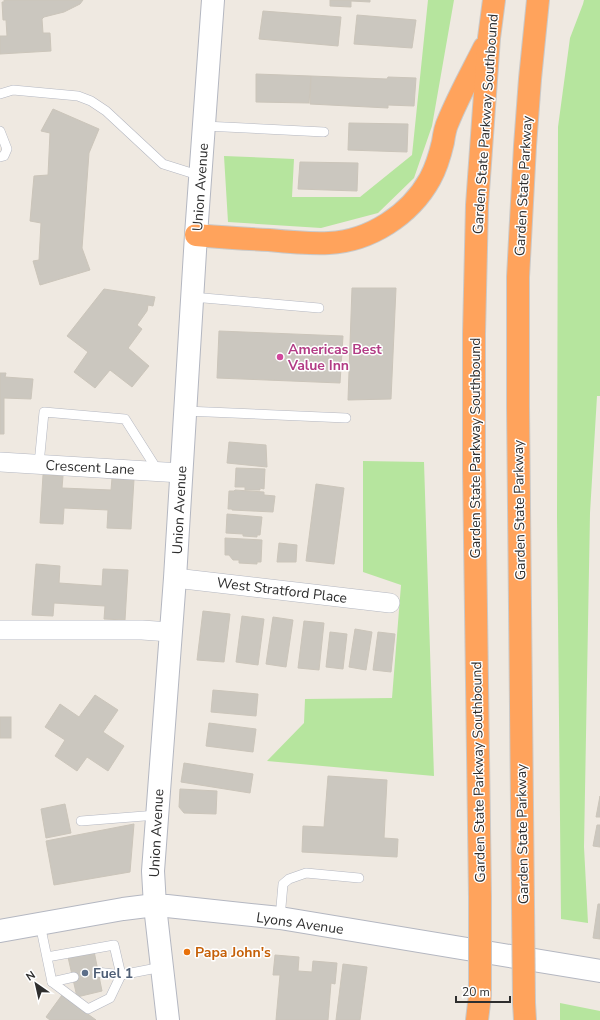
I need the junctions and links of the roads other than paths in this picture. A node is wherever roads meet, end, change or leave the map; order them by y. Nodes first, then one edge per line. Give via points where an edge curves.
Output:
1 (213, 0) edge
2 (494, 0) edge
3 (538, 0) edge
4 (489, 38) junction
5 (0, 94) edge
6 (204, 126) junction
7 (0, 131) edge
8 (324, 132) dead end
9 (0, 157) edge
10 (200, 176) junction
11 (196, 235) junction
12 (192, 297) junction
13 (319, 308) dead end
14 (185, 411) junction
15 (346, 418) dead end
16 (0, 462) edge
17 (39, 464) junction
18 (158, 471) junction
19 (181, 473) junction
20 (174, 578) junction
21 (390, 603) dead end
22 (0, 630) edge
23 (170, 632) junction
24 (157, 815) junction
25 (81, 821) dead end
26 (359, 878) dead end
27 (155, 906) junction
28 (280, 918) junction
29 (40, 924) junction
30 (0, 931) edge
31 (47, 957) junction
32 (162, 968) junction
33 (97, 972) dead end
34 (600, 972) edge
35 (121, 975) junction
36 (74, 977) dead end
37 (52, 982) junction
38 (480, 995) junction
39 (524, 1014) edge
40 (168, 1020) edge
41 (477, 1020) edge
42 (480, 1020) edge

1 - 6 main road, Union Avenue
2 - 4 highway, Garden State Parkway Southbound
3 - 39 highway, Garden State Parkway, bridge via 525,146 518,277
4 - 11 highway via 447,123 441,150 430,179 411,204 387,224 360,237 330,243
4 - 38 highway, Garden State Parkway Southbound, bridge via 477,205 474,334
5 - 10 lane via 13,90 78,96 91,101 106,111 163,164
6 - 8 lane
6 - 10 main road, Union Avenue
7 - 9 lane via 6,149 4,156
10 - 11 main road, Union Avenue
11 - 12 main road, Union Avenue
12 - 13 lane
12 - 14 main road, Union Avenue
14 - 15 lane
14 - 19 main road, Union Avenue
16 - 17 street, Crescent Lane
17 - 18 street, Crescent Lane
17 - 18 lane via 44,412 125,419
18 - 19 street, Crescent Lane
19 - 20 main road, Union Avenue
20 - 21 street, West Stratford Place
20 - 23 main road, Union Avenue
22 - 23 street
23 - 24 main road, Union Avenue
24 - 25 lane
24 - 27 main road, Union Avenue via 153,871
26 - 28 lane via 306,873 289,879 283,884
27 - 28 main road, Lyons Avenue
27 - 29 main road, Lyons Avenue
27 - 32 main road, Union Avenue
28 - 34 main road, Lyons Avenue
29 - 30 main road, Lyons Avenue
29 - 31 lane
31 - 35 lane via 114,945
31 - 37 lane
32 - 35 lane
32 - 40 main road, Union Avenue
33 - 35 lane
35 - 37 lane via 110,998 88,1009
36 - 37 lane
38 - 41 highway
38 - 42 highway

